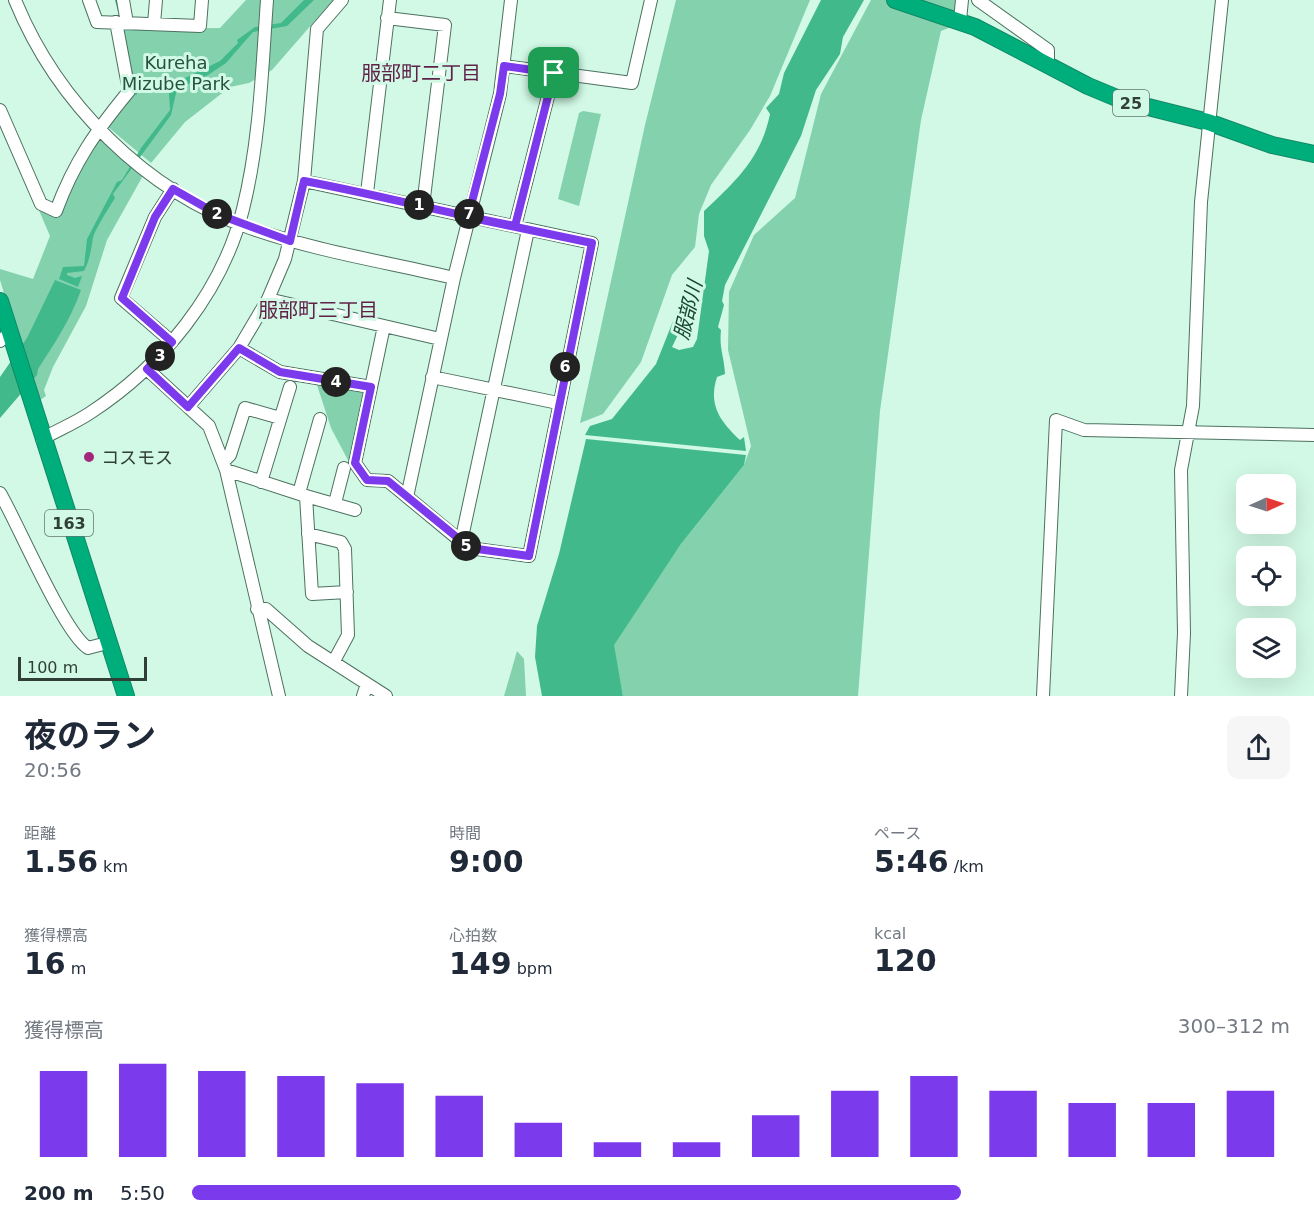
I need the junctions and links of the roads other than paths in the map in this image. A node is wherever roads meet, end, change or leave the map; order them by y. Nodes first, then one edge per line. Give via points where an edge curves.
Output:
1 (15, 0) edge
2 (89, 0) edge
3 (123, 0) edge
4 (156, 0) edge
5 (202, 0) edge
6 (267, 0) edge
7 (342, 0) edge
8 (390, 0) edge
9 (512, 0) edge
10 (651, 0) edge
11 (895, 0) edge
12 (962, 0) edge
13 (978, 0) edge
14 (1222, 0) edge
15 (387, 18) junction
16 (960, 20) junction
17 (121, 23) junction
18 (154, 24) junction
19 (1048, 65) junction
20 (504, 66) junction
21 (554, 73) junction
22 (0, 110) edge
23 (1208, 122) junction
24 (101, 131) junction
25 (5, 137) edge
26 (1314, 154) edge
27 (304, 181) junction
28 (173, 189) junction
29 (367, 193) junction
30 (423, 206) junction
31 (468, 217) junction
32 (239, 223) junction
33 (522, 228) junction
34 (290, 241) junction
35 (454, 278) junction
36 (268, 299) junction
37 (0, 302) edge
38 (384, 326) junction
39 (7, 337) edge
40 (440, 339) junction
41 (172, 342) junction
42 (239, 348) junction
43 (147, 369) junction
44 (432, 377) junction
45 (290, 387) dead end
46 (371, 387) junction
47 (493, 391) junction
48 (558, 403) junction
49 (188, 407) junction
50 (280, 418) junction
51 (320, 419) dead end
52 (1186, 432) junction
53 (1314, 435) edge
54 (42, 439) junction
55 (224, 466) junction
56 (344, 468) dead end
57 (261, 482) junction
58 (0, 493) edge
59 (303, 494) junction
60 (407, 497) junction
61 (335, 503) junction
62 (355, 510) dead end
63 (308, 534) junction
64 (461, 542) junction
65 (347, 592) junction
66 (257, 609) junction
67 (107, 643) junction
68 (334, 661) junction
69 (365, 690) edge
70 (126, 696) edge
71 (279, 696) edge
72 (386, 696) edge
73 (1043, 696) edge
74 (1181, 696) edge

1 - 24 street via 30,34 60,82
2 - 17 street via 97,22
3 - 17 street
4 - 18 street
5 - 18 street via 200,26
6 - 32 street via 254,157
7 - 27 street via 317,29
8 - 15 street
9 - 20 street
10 - 21 street via 632,83
11 - 16 highway, 25
12 - 16 street
13 - 19 street via 1048,50
14 - 23 street
15 - 29 street
15 - 30 street via 445,26
16 - 19 highway, 25
17 - 18 street
17 - 24 street via 129,91
19 - 23 highway, 25 via 1124,101
20 - 21 street
20 - 31 street
21 - 33 street
22 - 25 street
23 - 26 highway, 25 via 1272,145
23 - 52 street via 1193,406
24 - 25 street via 70,172 56,212 41,204
24 - 28 street
27 - 29 street
27 - 34 street
28 - 32 street
28 - 41 street via 155,217 122,298
29 - 30 street
30 - 31 street
31 - 33 street
31 - 35 street
32 - 34 street
32 - 41 street via 211,285
33 - 47 street
33 - 48 street via 592,243
34 - 35 street
34 - 36 street
35 - 40 street
36 - 38 street
36 - 42 street
37 - 39 highway, 163
38 - 40 street
38 - 46 street
39 - 54 highway, 163
40 - 44 street
41 - 43 street
42 - 46 street via 280,372
42 - 49 street
43 - 49 street
43 - 54 street via 89,414
44 - 47 street
44 - 60 street
45 - 50 street
46 - 60 street via 355,463 367,480 388,481
47 - 48 street
47 - 64 street
48 - 64 street via 529,556 470,548
49 - 55 street via 209,426
50 - 55 street via 245,408
50 - 57 street
51 - 59 street
52 - 53 street
52 - 73 street via 1084,430 1056,420
52 - 74 street via 1181,470
54 - 67 highway, 163
55 - 57 street
55 - 66 street
56 - 61 street
57 - 59 street
58 - 67 street via 81,643 88,648
59 - 61 street
59 - 63 street
60 - 64 street
61 - 62 street
63 - 65 street via 340,542 345,549
63 - 65 street via 312,594
65 - 68 street via 348,634
66 - 68 street via 266,609 308,646
66 - 71 street
67 - 70 highway, 163
68 - 69 street
69 - 72 street

